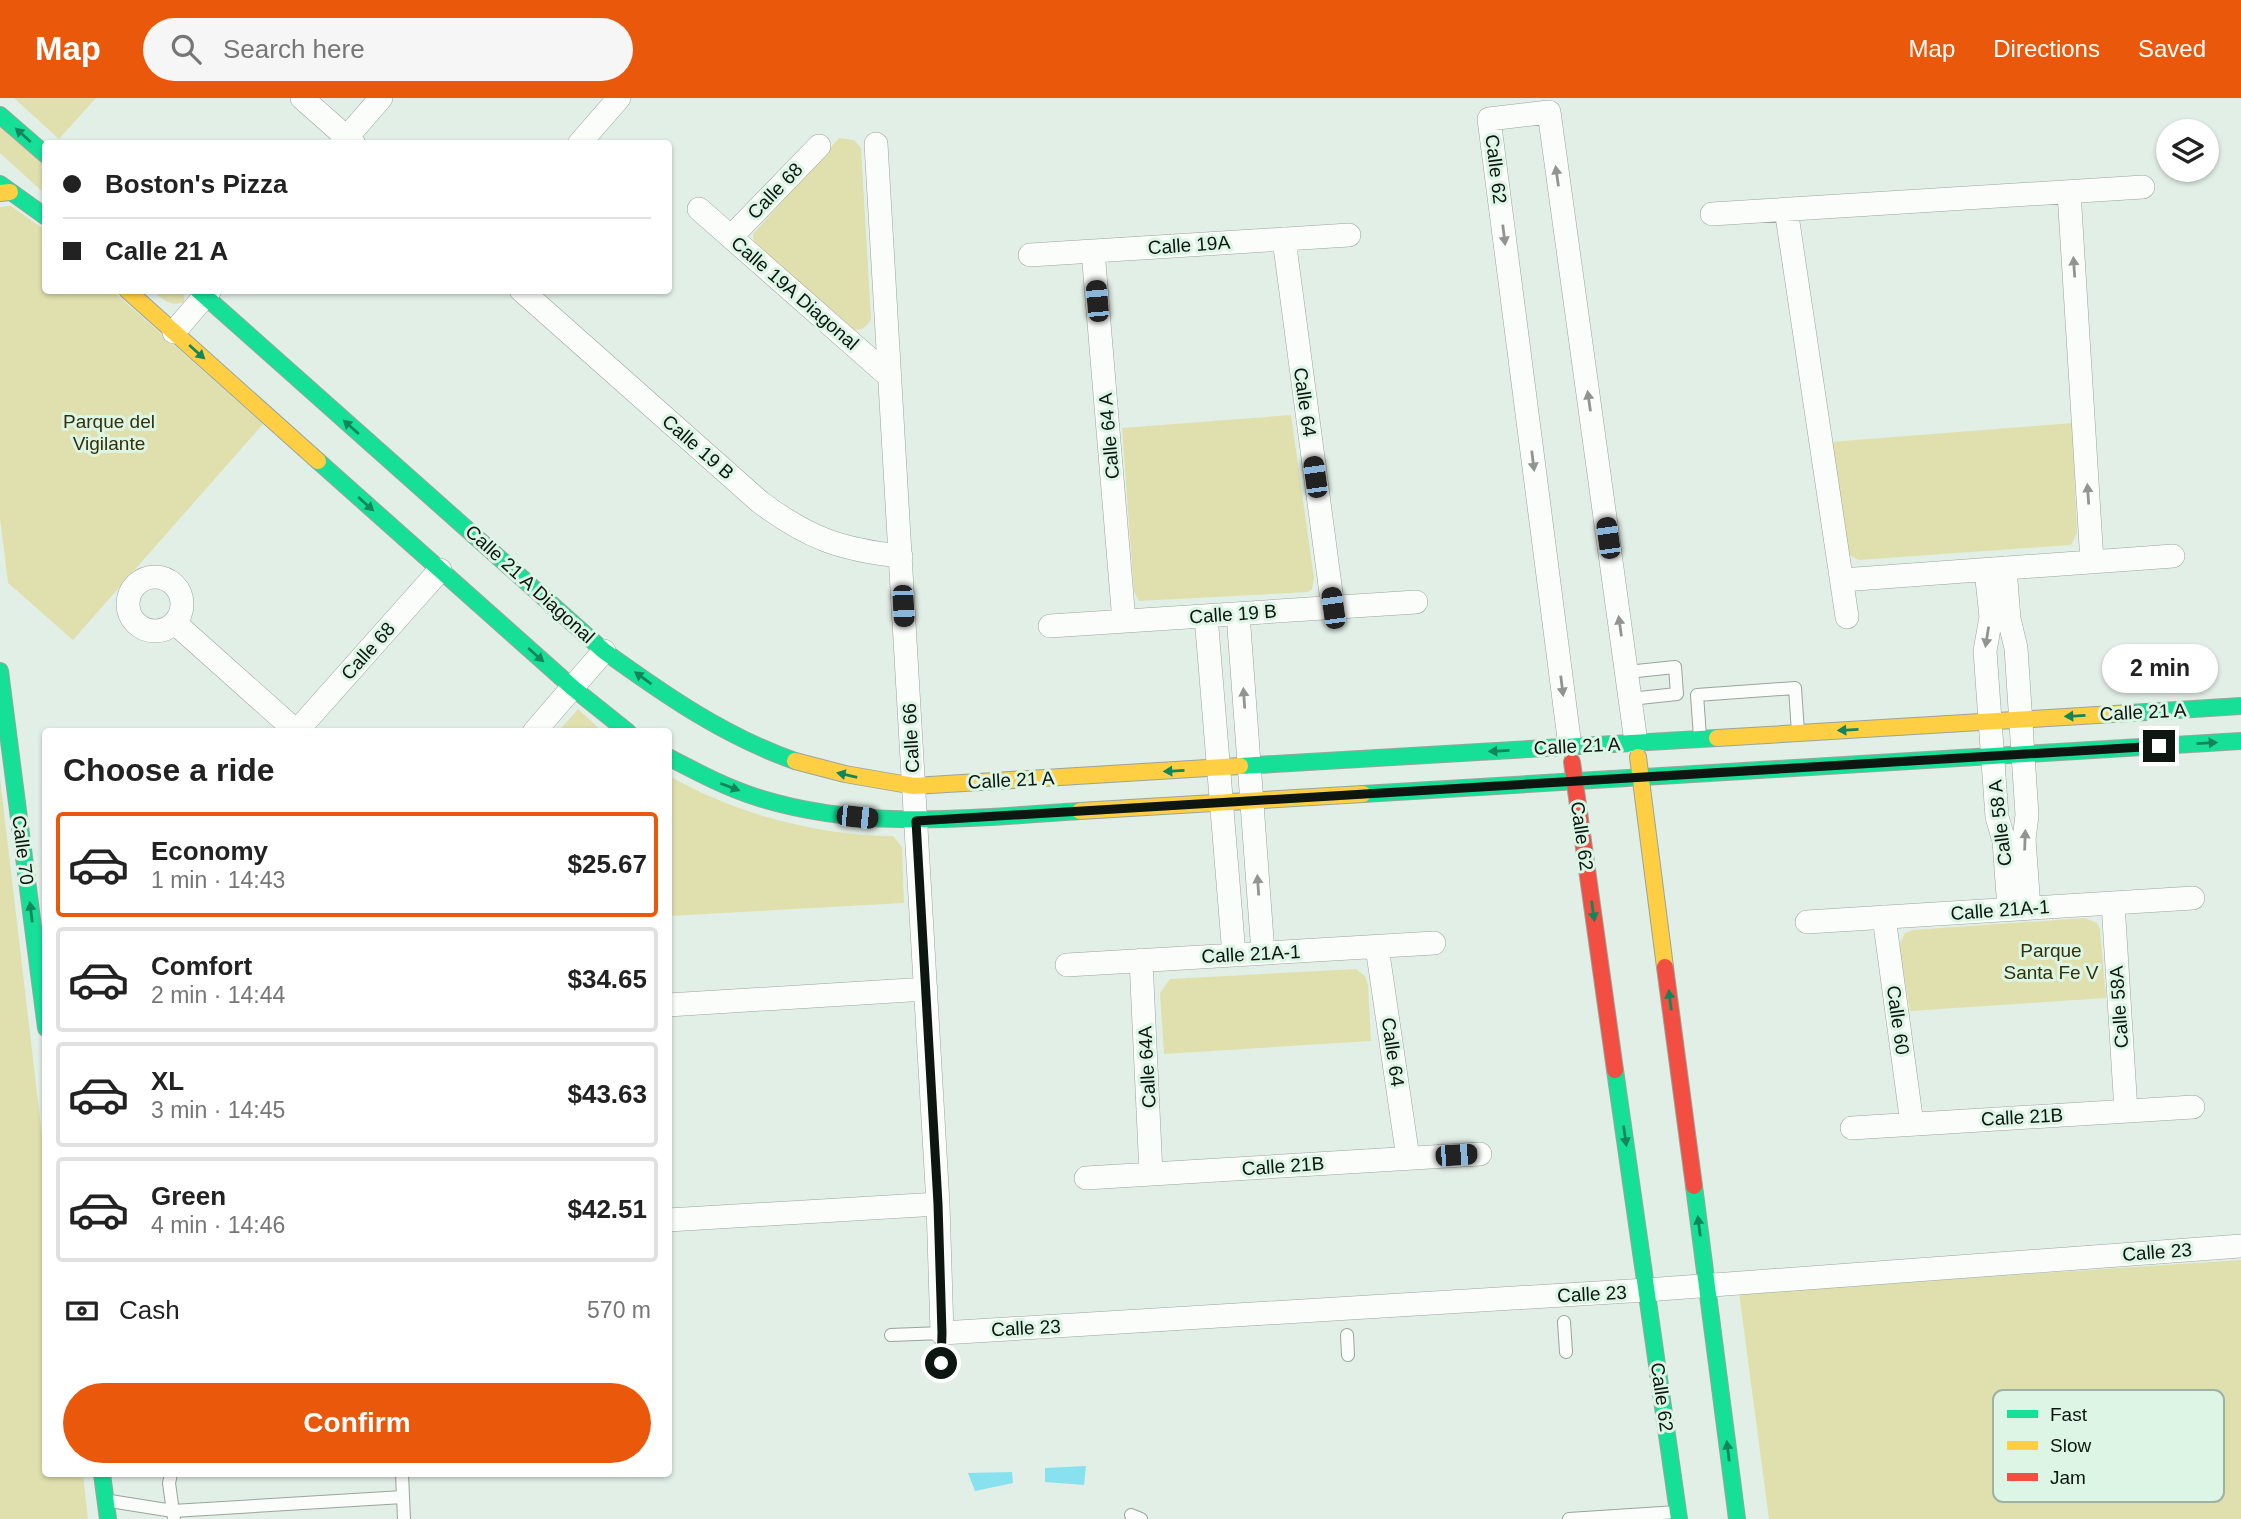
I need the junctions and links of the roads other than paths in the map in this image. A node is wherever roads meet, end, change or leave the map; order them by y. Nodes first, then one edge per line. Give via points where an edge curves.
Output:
1 (303, 98) edge
2 (381, 98) edge
3 (619, 98) edge
4 (0, 115) edge
5 (346, 140) edge
6 (348, 140) edge
7 (582, 140) edge
8 (876, 144) dead end
9 (819, 146) dead end
10 (42, 152) edge
11 (2143, 187) dead end
12 (3, 190) edge
13 (2069, 192) junction
14 (699, 209) dead end
15 (1786, 209) junction
16 (42, 214) edge
17 (1712, 214) dead end
18 (1349, 235) dead end
19 (731, 237) junction
20 (1284, 239) junction
21 (1093, 251) junction
22 (1030, 255) dead end
23 (131, 294) edge
24 (203, 294) edge
25 (205, 294) edge
26 (526, 294) edge
27 (174, 332) junction
28 (890, 377) junction
29 (901, 556) junction
30 (2173, 556) dead end
31 (2092, 562) junction
32 (1995, 569) junction
33 (440, 570) junction
34 (1842, 580) junction
35 (1416, 602) dead end
36 (1333, 608) junction
37 (1238, 614) junction
38 (1206, 616) junction
39 (1847, 617) dead end
40 (1124, 621) junction
41 (175, 623) dead end
42 (1050, 626) dead end
43 (604, 651) junction
44 (0, 671) edge
45 (1627, 671) junction
46 (573, 688) junction
47 (1630, 699) junction
48 (2241, 706) edge
49 (2021, 719) junction
50 (1990, 721) junction
51 (293, 728) edge
52 (299, 728) edge
53 (538, 728) edge
54 (623, 728) edge
55 (1798, 733) junction
56 (1700, 739) junction
57 (2241, 741) edge
58 (1636, 742) junction
59 (1570, 746) junction
60 (2023, 754) junction
61 (1993, 756) junction
62 (672, 759) edge
63 (1249, 766) junction
64 (1219, 768) junction
65 (1641, 777) junction
66 (1574, 781) junction
67 (914, 786) junction
68 (1252, 800) junction
69 (1221, 802) junction
70 (916, 821) junction
71 (2193, 898) dead end
72 (2113, 903) junction
73 (2019, 909) junction
74 (1884, 917) junction
75 (1807, 922) dead end
76 (1434, 943) dead end
77 (1377, 947) junction
78 (1263, 953) junction
79 (1234, 955) junction
80 (1141, 960) junction
81 (1067, 965) dead end
82 (926, 989) junction
83 (42, 997) edge
84 (672, 1005) edge
85 (2193, 1107) dead end
86 (2126, 1111) junction
87 (1912, 1124) junction
88 (1852, 1128) dead end
89 (1480, 1154) dead end
90 (1408, 1158) junction
91 (1152, 1174) junction
92 (1086, 1178) dead end
93 (938, 1204) junction
94 (672, 1220) edge
95 (2241, 1246) edge
96 (1706, 1286) junction
97 (1646, 1290) junction
98 (1564, 1322) dead end
99 (942, 1333) junction
100 (891, 1335) dead end
101 (1348, 1335) dead end
102 (1566, 1352) dead end
103 (1348, 1355) dead end
104 (941, 1363) dead end
105 (102, 1477) edge
106 (170, 1477) edge
107 (402, 1477) edge
108 (403, 1497) junction
109 (105, 1500) junction
110 (174, 1515) edge
111 (1679, 1515) edge
112 (1594, 1518) edge
113 (108, 1519) edge
114 (404, 1519) edge
115 (1569, 1519) edge
116 (1737, 1519) edge

1 - 5 street
2 - 6 street
3 - 7 street
10 -> 4 main road
8 - 28 street, Calle 66
9 - 19 street, Calle 68
11 - 13 street
12 - 16 main road
13 - 15 street
31 -> 13 street
14 - 19 street, Calle 19A Diagonal
15 - 17 street
15 - 34 street
18 - 20 street, Calle 19A
19 - 28 street, Calle 19A Diagonal
20 - 21 street, Calle 19A
20 - 36 street, Calle 64
21 - 22 street, Calle 19A
21 - 40 street, Calle 64 A
23 - 27 main road
24 - 27 street
43 -> 25 main road, Calle 21 A Diagonal
26 - 29 street, Calle 19 B via 780,517 832,544
27 -> 33 main road
28 - 29 street, Calle 66
29 - 67 street, Calle 66
30 - 31 street
31 - 32 street
32 - 34 street
32 - 49 street, Calle 58 A via 2016,648
32 -> 50 street, Calle 58 A via 1985,651
33 -> 46 main road
33 - 52 street, Calle 68
34 - 39 street
35 - 36 street, Calle 19 B
36 - 37 street, Calle 19 B
37 - 38 street, Calle 19 B
63 -> 37 street
38 - 40 street, Calle 19 B
38 - 64 street
40 - 42 street, Calle 19 B
41 - 51 street
43 - 46 street
67 -> 43 main road, Calle 21 A Diagonal via 824,770 735,736 677,704
83 -> 44 main road, Calle 70
45 - 47 street, Calle 62
45 - 47 lane via 1675,667 1677,694
45 -> 59 street, Calle 62 via 1549,112 1489,119
46 - 53 street
46 - 54 main road
47 - 58 street, Calle 62
48 -> 49 main road, Calle 21 A
49 - 50 main road, Calle 21 A
49 - 60 street, Calle 58 A
50 -> 55 main road, Calle 21 A
50 - 61 street, Calle 58 A
55 - 56 main road, Calle 21 A
55 - 56 lane via 1795,688 1697,695
56 - 58 main road, Calle 21 A
60 -> 57 main road, Calle 21 A
58 - 59 main road, Calle 21 A
58 - 65 main road, Calle 62
59 -> 63 main road, Calle 21 A
59 - 66 main road, Calle 62
60 - 61 main road, Calle 21 A
73 -> 60 street, Calle 58 A via 2028,815
61 - 65 main road, Calle 21 A
61 - 73 street, Calle 58 A via 1997,817
62 -> 70 main road via 714,781 797,808
63 - 64 main road, Calle 21 A
63 - 68 street
64 -> 67 main road, Calle 21 A
64 - 69 street
65 - 66 main road, Calle 21 A
96 -> 65 main road, Calle 62
66 - 68 main road, Calle 21 A
66 -> 97 main road, Calle 62
67 - 70 street, Calle 66
68 - 69 main road, Calle 21 A
78 -> 68 street
69 - 70 main road, Calle 21 A
69 - 79 street
70 - 82 street, Calle 66
71 - 72 street, Calle 21A-1
72 - 73 street, Calle 21A-1
72 - 86 street, Calle 58A
73 - 74 street, Calle 21A-1
74 - 75 street, Calle 21A-1
74 - 87 street, Calle 60
76 - 77 street, Calle 21A-1
77 - 78 street, Calle 21A-1
77 - 90 street, Calle 64
78 - 79 street, Calle 21A-1
79 - 80 street, Calle 21A-1
80 - 81 street, Calle 21A-1
80 - 91 street, Calle 64A
82 - 84 street
82 - 93 street, Calle 66
85 - 86 street, Calle 21B
86 - 87 street, Calle 21B
87 - 88 street, Calle 21B
89 - 90 street, Calle 21B
90 - 91 street, Calle 21B
91 - 92 street, Calle 21B
93 - 94 street
93 - 99 street, Calle 66
95 - 96 street, Calle 23
96 - 97 street, Calle 23
116 -> 96 main road, Calle 62
97 - 99 street, Calle 23
97 - 111 main road, Calle 62
98 - 102 lane
99 - 100 lane
99 - 104 lane
101 - 103 lane
105 - 109 main road
106 - 110 lane
107 - 108 lane
108 - 110 lane
108 - 114 lane
109 - 110 lane
109 - 113 main road
111 - 112 lane
112 - 115 lane

